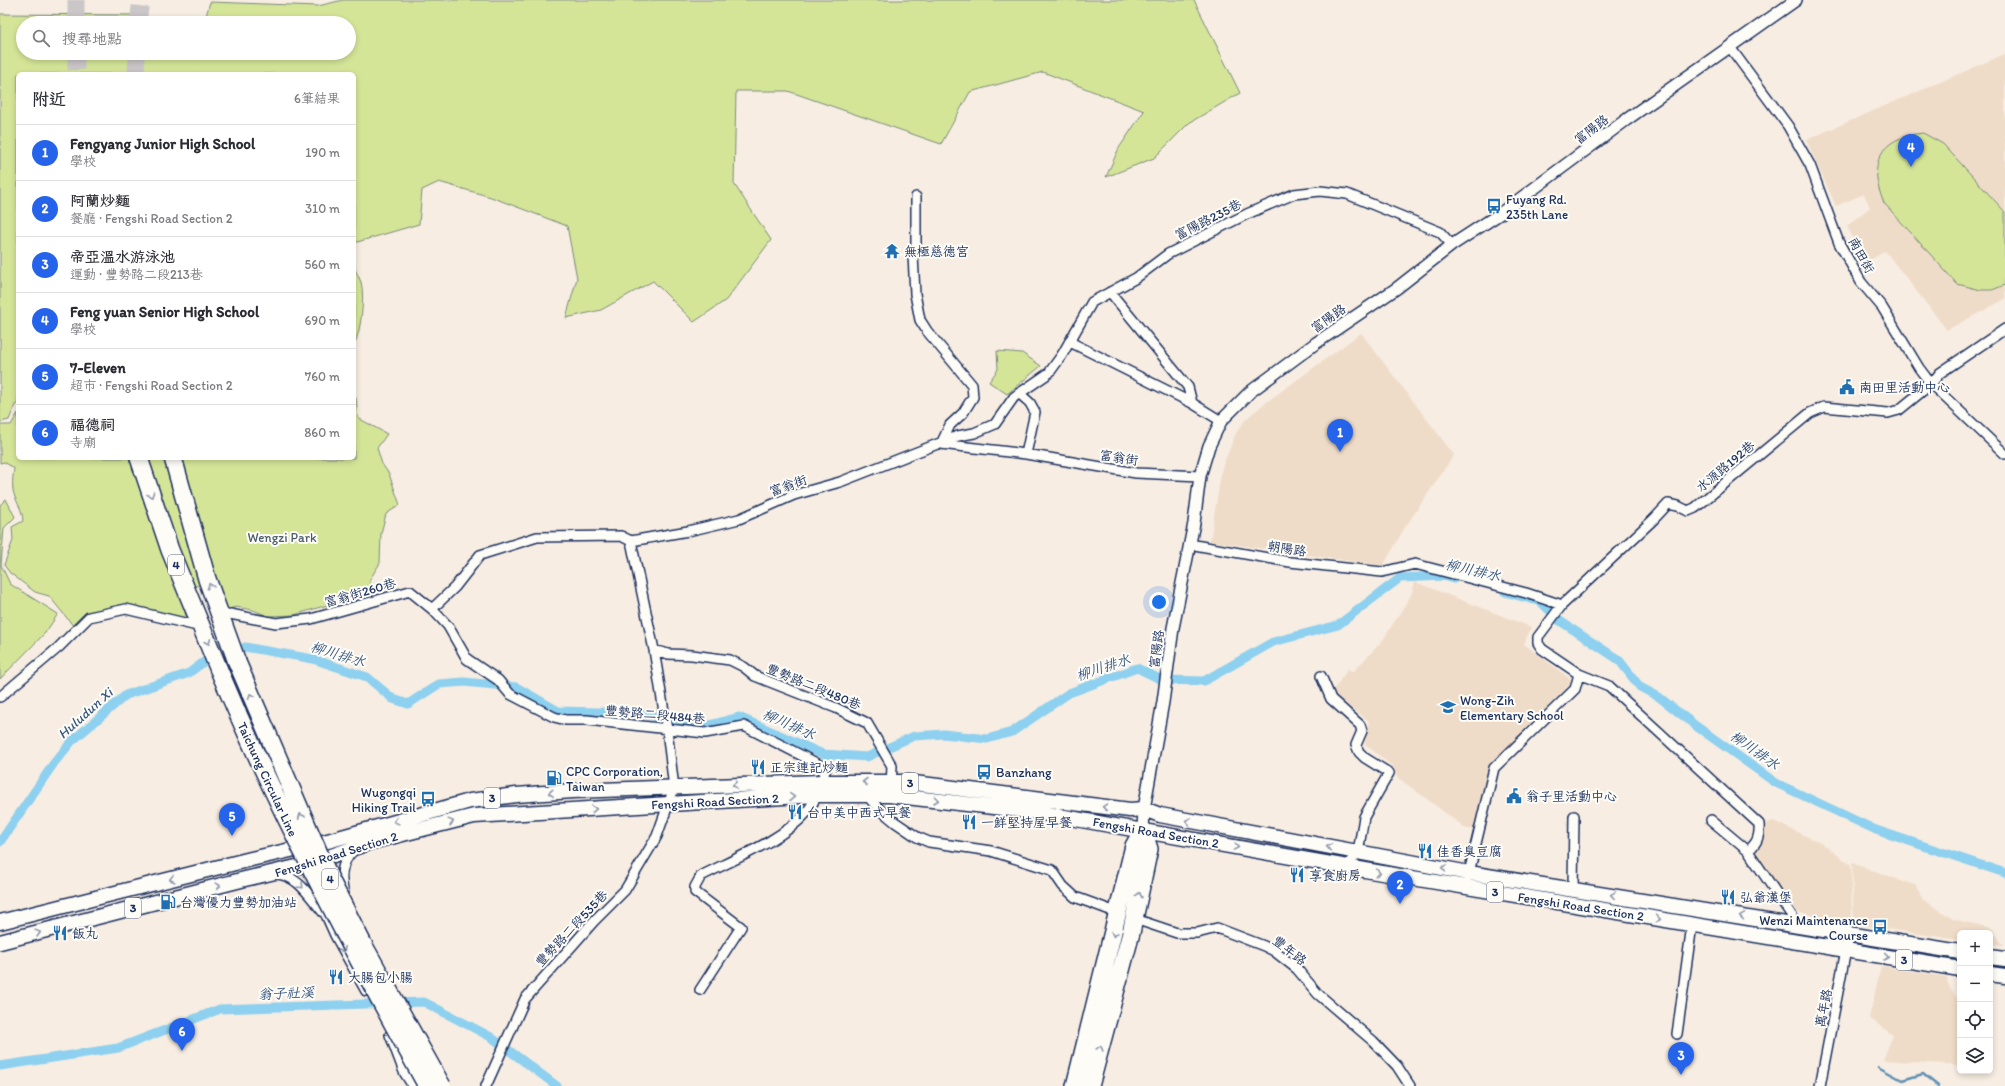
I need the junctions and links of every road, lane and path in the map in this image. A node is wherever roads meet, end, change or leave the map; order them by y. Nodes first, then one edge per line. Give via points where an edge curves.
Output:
1 (1796, 0) edge
2 (1728, 46) junction
3 (916, 197) dead end
4 (1452, 246) junction
5 (1110, 292) junction
6 (2005, 329) edge
7 (1070, 342) junction
8 (1931, 384) junction
9 (1019, 393) junction
10 (1192, 403) junction
11 (1221, 421) junction
12 (941, 444) junction
13 (1026, 454) junction
14 (2005, 454) edge
15 (140, 460) edge
16 (174, 460) edge
17 (1200, 476) junction
18 (631, 541) junction
19 (1189, 544) junction
20 (1562, 604) junction
21 (432, 609) junction
22 (230, 614) dead end
23 (193, 625) dead end
24 (654, 650) junction
25 (1579, 674) junction
26 (1321, 676) dead end
27 (0, 698) edge
28 (666, 726) junction
29 (674, 788) junction
30 (890, 788) junction
31 (819, 789) junction
32 (867, 795) junction
33 (669, 804) junction
34 (1144, 809) junction
35 (1574, 816) dead end
36 (1711, 820) dead end
37 (1143, 830) junction
38 (316, 844) junction
39 (359, 847) junction
40 (296, 849) junction
41 (1748, 851) junction
42 (1358, 852) junction
43 (324, 860) junction
44 (305, 865) junction
45 (1346, 867) junction
46 (1469, 873) junction
47 (266, 874) junction
48 (1465, 887) junction
49 (1573, 889) junction
50 (347, 910) junction
51 (1113, 911) dead end
52 (326, 916) junction
53 (1138, 920) dead end
54 (0, 922) edge
55 (1790, 924) junction
56 (1692, 925) junction
57 (1849, 934) junction
58 (0, 942) edge
59 (1848, 951) junction
60 (1957, 952) edge
61 (1993, 957) edge
62 (2005, 959) edge
63 (1957, 969) edge
64 (1993, 974) edge
65 (2005, 976) edge
66 (700, 990) dead end
67 (1677, 1034) dead end
68 (394, 1043) junction
69 (1083, 1085) edge
70 (413, 1086) edge
71 (427, 1086) edge
72 (443, 1086) edge
73 (486, 1086) edge
74 (1410, 1086) edge
75 (1820, 1086) edge

1 - 2 street, 富陽路
2 - 4 street, 富陽路 via 1501,213
2 - 8 street, 南田街 via 1788,126 1810,165 1839,243 1857,275 1882,307
3 - 12 street via 916,244 913,255 915,294 920,320 972,385 973,397 963,413 950,425
4 - 5 street, 富陽路235巷 via 1440,232 1347,194 1320,191 1294,194 1247,214 1168,254 1136,278
4 - 11 street, 富陽路 via 1250,392
5 - 7 street, 富陽路235巷 via 1092,302
5 - 10 street via 1188,387
6 - 8 street, 水源路192巷 via 1940,373
7 - 9 street, 富陽路235巷 via 1049,373
7 - 10 street
8 - 14 street, 南田街
8 - 20 street, 水源路192巷 via 1899,410 1888,413 1824,407 1810,413 1695,508 1688,511 1668,504
9 - 12 street, 富陽路235巷 via 995,424
9 - 13 street via 1035,412
10 - 11 street
11 - 17 street, 富陽路 via 1209,446
12 - 13 street, 富翁街
12 - 18 street, 富翁街 via 840,482 794,496 739,519
13 - 17 street, 富翁街 via 1136,473
15 -> 71 highway, Taichung Circular Line / 4, bridge via 170,550 219,670 290,826 353,952
72 -> 16 highway, Taichung Circular Line / 4, bridge via 363,944 302,818 237,662 207,579
17 - 19 street, 富陽路
18 - 21 street via 620,536 537,537 522,540 480,555 455,587
18 - 24 street
19 - 20 street, 朝陽路 via 1290,562 1382,572 1414,564
19 - 34 street, 富陽路
20 - 25 street, 水源路192巷 via 1538,637 1538,643 1542,649
21 - 22 street, 富翁街260巷 via 410,591 311,619 276,623
21 - 28 street, 豐勢路二段484巷 via 448,626 467,659 498,680 510,694 554,717 566,720
23 - 27 street via 126,609 88,617 59,647
24 - 28 street
24 - 30 street, 豐勢路二段480巷 via 668,654 730,660 755,676 867,722 892,766
25 - 41 street via 1609,686 1759,824 1760,835
25 - 46 street via 1575,689 1494,768
26 - 42 street via 1331,699 1360,725 1362,731 1356,745 1359,752 1389,773 1364,817
28 - 29 street
28 - 31 street, 豐勢路二段484巷 via 705,733 744,726 826,768
31 -> 29 main road, Fengshi Road Section 2 / 3
29 - 33 street, 豐勢路二段535巷
29 -> 38 main road, Fengshi Road Section 2 / 3 via 573,791 470,801
30 -> 31 main road, Fengshi Road Section 2 / 3
30 - 32 main road, Fengshi Road Section 2 / 3
34 -> 30 main road, Fengshi Road Section 2 / 3 via 1130,810 952,788
30 -> 37 main road, Fengshi Road Section 2 / 3
31 - 32 main road, Fengshi Road Section 2 / 3
33 -> 31 main road, Fengshi Road Section 2 / 3
31 - 66 street via 806,813 778,836 701,876 695,886 695,892 741,927
32 - 51 street via 895,822 918,837 929,842 976,848 1052,870 1063,886 1075,897
39 -> 33 main road, Fengshi Road Section 2 / 3 via 474,816
33 - 73 street, 豐勢路二段535巷 via 657,836 625,890 529,994
34 - 37 street, 富陽路
42 -> 34 main road, Fengshi Road Section 2 / 3 via 1160,815
35 - 49 street
36 - 41 street
37 -> 45 main road, Fengshi Road Section 2 / 3
37 - 69 highway via 1134,846
38 - 40 main road, Fengshi Road Section 2 / 3
38 - 43 street
39 - 43 main road, Fengshi Road Section 2 / 3
39 - 50 street via 349,856 342,871 341,882
40 - 44 street
40 -> 54 main road, Fengshi Road Section 2 / 3
41 - 55 street via 1792,916
42 - 45 street
46 -> 42 main road, Fengshi Road Section 2 / 3
43 - 44 main road, Fengshi Road Section 2 / 3
43 - 50 street
44 - 47 main road, Fengshi Road Section 2 / 3
44 - 52 street
45 -> 48 main road, Fengshi Road Section 2 / 3
46 - 48 street
46 - 49 main road, Fengshi Road Section 2 / 3
47 -> 52 street via 282,875 295,881
58 -> 47 main road, Fengshi Road Section 2 / 3
48 -> 56 main road, Fengshi Road Section 2 / 3
55 -> 49 main road, Fengshi Road Section 2 / 3
50 - 72 street, bridge
52 -> 68 street
53 - 74 street, 豐年路 via 1177,933 1197,933 1217,928 1274,952 1297,969 1318,994 1373,1041 1397,1066
55 - 57 main road, Fengshi Road Section 2 / 3
56 - 59 main road, Fengshi Road Section 2 / 3
56 - 67 street
57 - 59 street, 萬年路
57 - 60 main road, Fengshi Road Section 2 / 3
59 -> 63 main road, Fengshi Road Section 2 / 3
59 - 75 street, 萬年路
61 - 62 main road
64 - 65 main road
68 - 70 street via 404,1072
68 - 71 street via 412,1061

